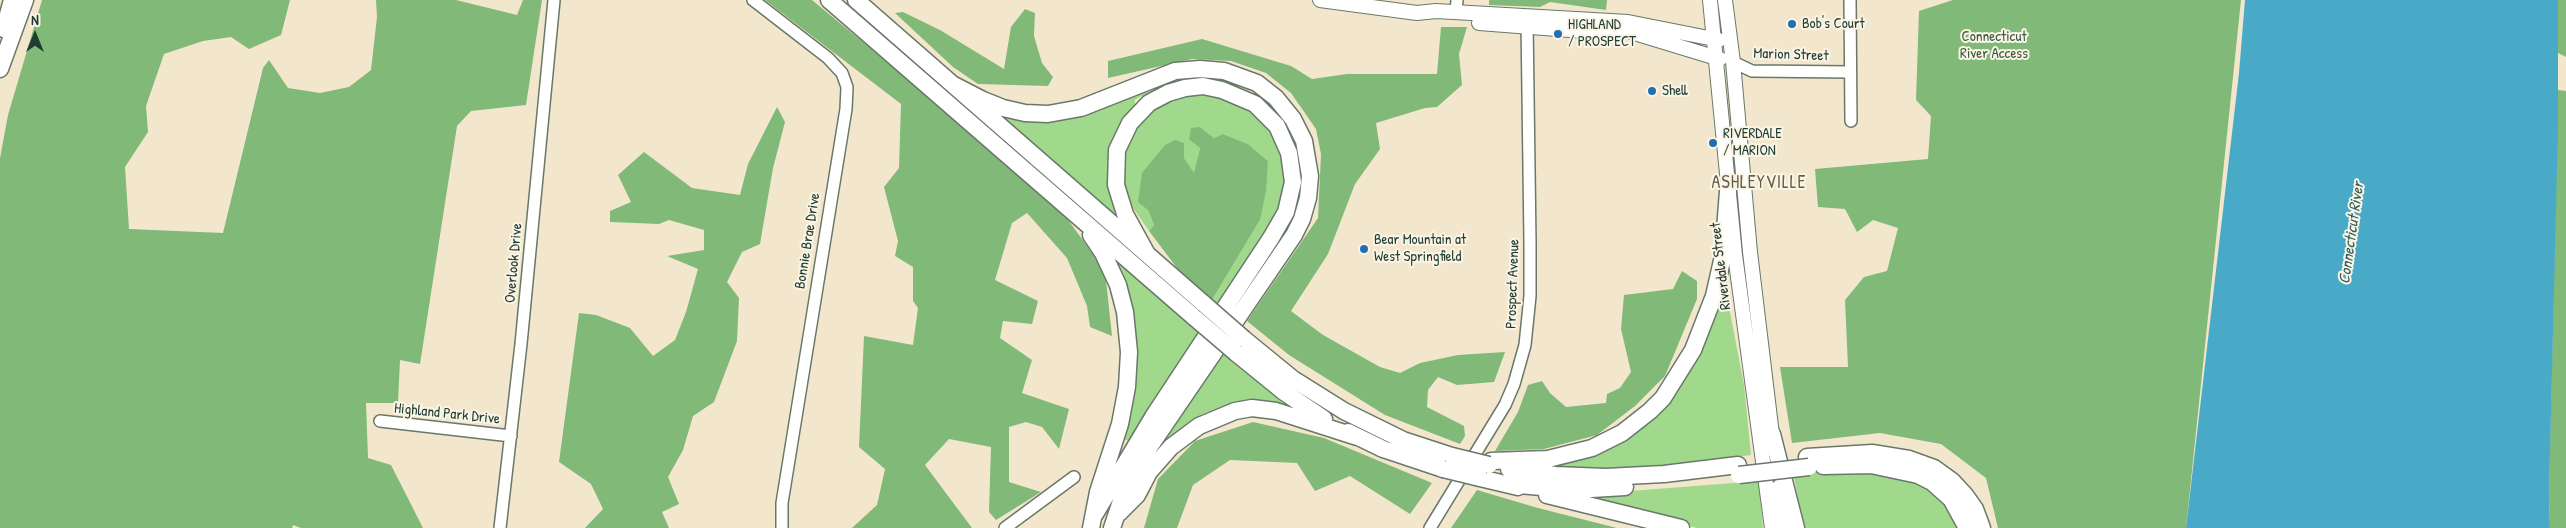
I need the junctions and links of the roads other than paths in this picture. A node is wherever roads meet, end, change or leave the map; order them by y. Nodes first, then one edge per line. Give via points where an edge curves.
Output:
1 (12, 0) edge
2 (25, 0) edge
3 (554, 0) edge
4 (754, 0) edge
5 (829, 0) edge
6 (856, 0) edge
7 (1320, 0) edge
8 (1710, 0) edge
9 (1725, 0) edge
10 (1850, 0) edge
11 (1456, 6) edge
12 (1417, 13) junction
13 (1526, 22) junction
14 (1713, 40) junction
15 (1730, 40) junction
16 (0, 45) edge
17 (1714, 58) junction
18 (1733, 62) junction
19 (0, 69) edge
20 (1850, 72) junction
21 (952, 84) junction
22 (1851, 121) dead end
23 (1728, 191) junction
24 (1078, 217) junction
25 (1146, 254) junction
26 (1199, 311) junction
27 (1240, 346) junction
28 (380, 421) dead end
29 (1772, 434) junction
30 (511, 436) junction
31 (1357, 437) junction
32 (1454, 462) junction
33 (1808, 462) junction
34 (1487, 468) junction
35 (1739, 470) junction
36 (1074, 477) dead end
37 (1508, 484) junction
38 (1093, 521) edge
39 (1114, 522) edge
40 (500, 528) edge
41 (782, 528) edge
42 (1005, 528) edge
43 (1430, 528) edge
44 (1681, 528) edge
45 (1772, 528) edge
46 (1785, 528) edge
47 (1796, 528) edge
48 (1967, 528) edge
49 (1982, 528) edge

1 - 16 highway
2 - 19 highway
3 - 30 street, Overlook Drive
4 - 41 street, Bonnie Brae Drive via 828,58 842,73 846,88 846,109 782,503
5 - 24 highway
6 - 21 highway
7 - 12 main road
8 - 14 main road, Riverdale Street
9 - 15 main road, Riverdale Street
10 - 20 street
11 - 12 main road
11 - 13 main road
12 - 13 main road via 1434,19
13 - 14 main road via 1634,22
13 - 17 main road via 1583,31 1628,31
13 - 43 street, Prospect Avenue via 1530,296 1526,340 1505,404
14 - 15 main road
14 - 17 main road, Riverdale Street
15 - 18 main road, Riverdale Street
17 - 18 main road
17 - 23 main road, Riverdale Street
18 - 20 street, Marion Street via 1752,71
18 - 29 main road, Riverdale Street via 1750,252
20 - 22 street
21 - 25 highway
21 - 39 highway via 1003,108 1048,114 1088,105 1175,72 1224,71 1257,83 1276,98 1294,119 1304,141 1310,176 1302,219 1144,455 1124,492
23 - 34 highway via 1723,256 1714,296 1694,350 1663,398 1629,428 1592,448 1548,460
23 - 45 main road, Riverdale Street
24 - 26 highway
24 - 38 highway via 1113,274 1125,312 1129,339 1125,399 1098,492
25 - 26 highway
25 - 38 highway via 1116,185 1117,150 1130,123 1154,100 1185,88 1203,86 1222,90 1255,104 1277,126 1290,153 1293,182 1286,212 1153,417
26 - 27 highway, bridge
27 - 31 highway via 1290,397
27 - 32 highway via 1344,411
28 - 30 street, Highland Park Drive
29 - 46 main road, Riverdale Street
29 - 47 highway
30 - 40 street, Overlook Drive
31 - 32 highway via 1406,458
31 - 39 highway via 1268,409 1244,409 1226,414 1199,426 1171,447
32 - 34 highway, bridge
32 - 34 highway, bridge
33 - 35 highway
33 - 48 highway via 1871,466 1918,475 1932,482 1951,499
33 - 49 highway via 1850,453 1878,454 1909,459 1934,468 1966,495
34 - 35 highway via 1606,477
34 - 37 highway
35 - 37 highway via 1589,489 1546,489
36 - 42 street
37 - 44 highway

